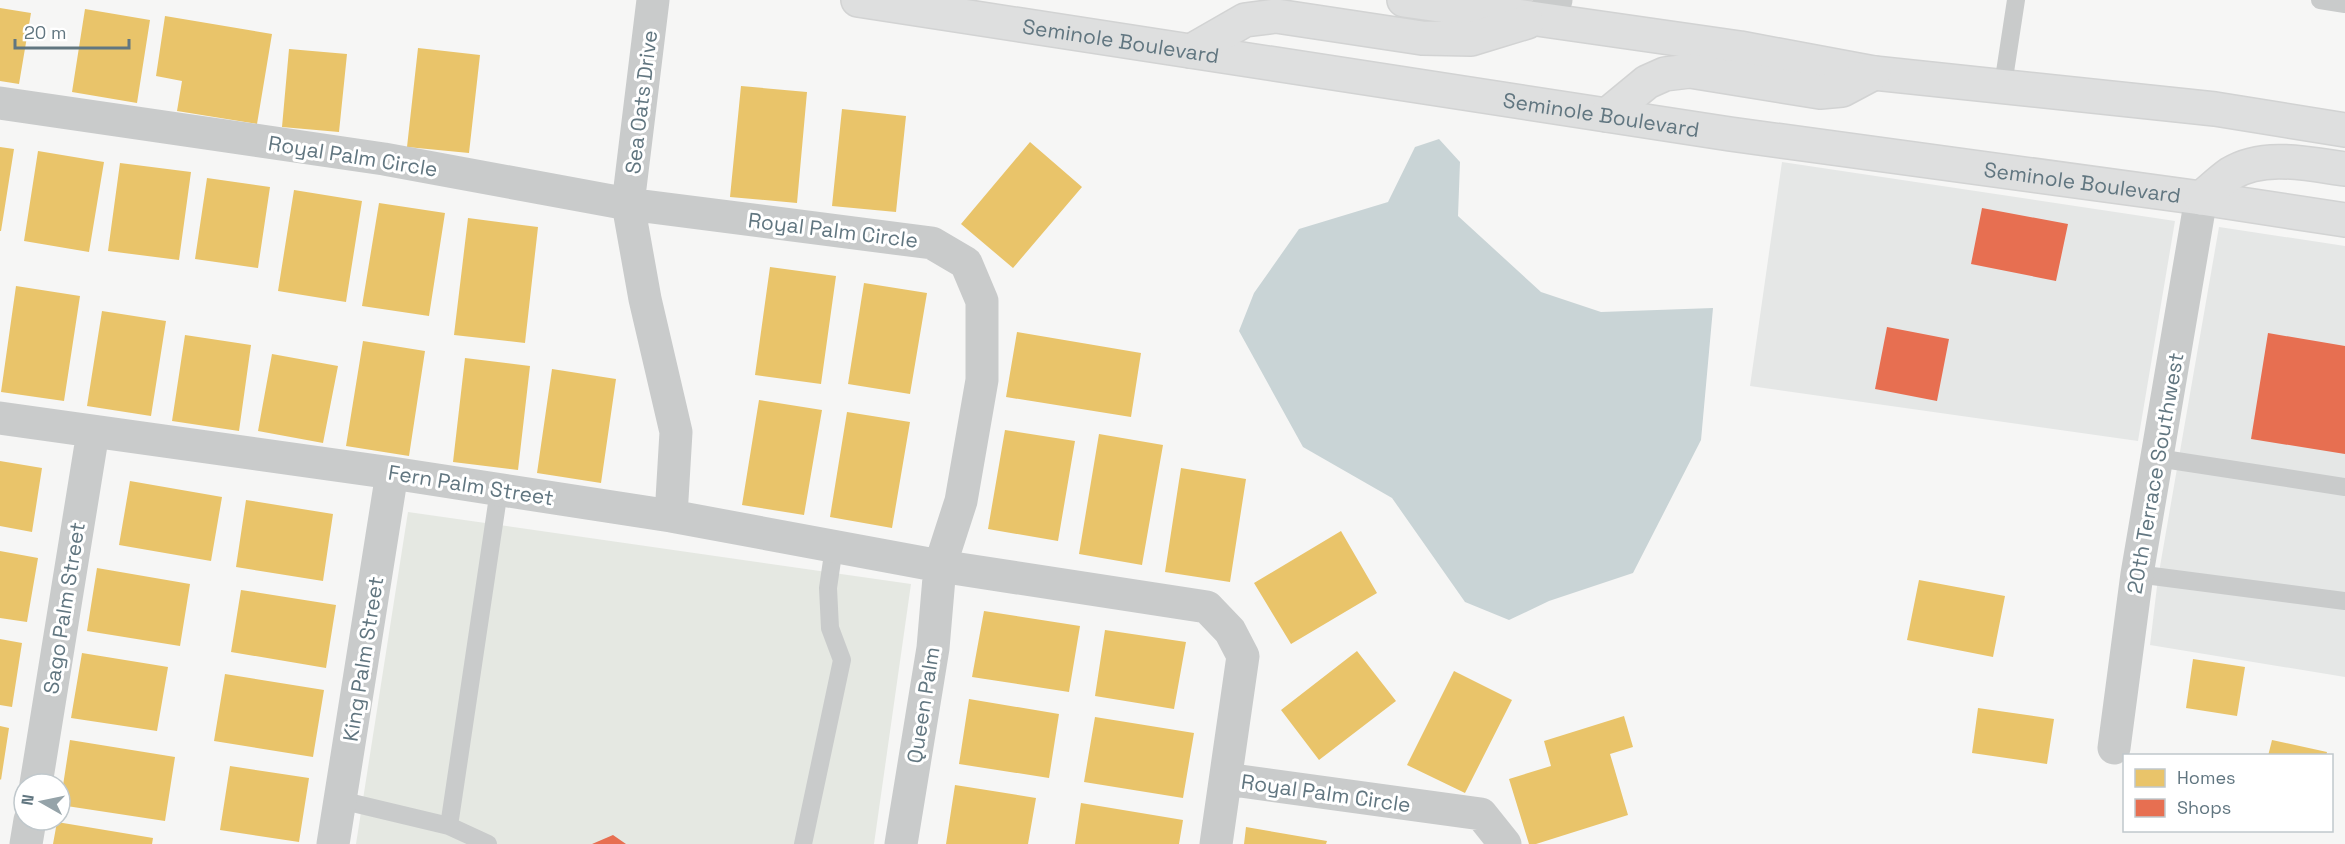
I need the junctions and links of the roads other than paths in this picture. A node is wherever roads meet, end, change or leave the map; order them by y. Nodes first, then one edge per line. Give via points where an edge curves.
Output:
1 (653, 0) edge
2 (858, 0) edge
3 (1404, 0) edge
4 (2016, 0) edge
5 (2320, 0) edge
6 (2345, 4) edge
7 (1543, 6) edge
8 (1191, 51) junction
9 (1874, 73) junction
10 (2003, 85) junction
11 (0, 103) edge
12 (1607, 116) junction
13 (2345, 130) edge
14 (2345, 169) edge
15 (2201, 198) junction
16 (628, 204) junction
17 (2345, 220) edge
18 (0, 418) edge
19 (93, 432) junction
20 (2157, 458) junction
21 (392, 473) junction
22 (2345, 487) edge
23 (499, 490) junction
24 (671, 516) junction
25 (834, 547) junction
26 (940, 566) junction
27 (2136, 574) junction
28 (2345, 602) edge
29 (2114, 748) dead end
30 (38, 772) edge
31 (1226, 779) junction
32 (340, 800) junction
33 (449, 826) junction
34 (333, 844) edge
35 (488, 844) edge
36 (803, 844) edge
37 (901, 844) edge
38 (1216, 844) edge
39 (1505, 844) edge

1 - 16 street, Sea Oats Drive
2 - 8 main road, Seminole Boulevard
3 - 7 main road
4 - 10 lane
5 - 6 lane
7 - 8 main road via 1471,39 1422,38 1276,16 1245,20
7 - 9 main road
8 - 12 main road, Seminole Boulevard
9 - 10 main road
9 - 12 main road via 1842,90 1820,92 1690,71 1665,74 1647,82
10 - 13 main road via 2215,109
11 - 16 street, Royal Palm Circle via 384,159
12 - 15 main road, Seminole Boulevard
14 - 15 main road via 2290,162 2257,164 2232,173
15 - 17 main road, Seminole Boulevard
15 - 20 street, 20th Terrace Southwest
16 - 24 street, Sea Oats Drive via 676,432
16 - 26 street, Royal Palm Circle via 932,243 966,263 982,301 982,380 961,501
18 - 19 street, Fern Palm Street
19 - 21 street, Fern Palm Street
19 - 30 street, Sago Palm Street
20 - 22 lane
20 - 27 street, 20th Terrace Southwest
21 - 23 street, Fern Palm Street
21 - 32 street, King Palm Street
23 - 24 street, Fern Palm Street
23 - 33 lane
24 - 25 street, Fern Palm Street
25 - 26 street, Fern Palm Street
25 - 36 lane via 828,588 830,628 842,660
26 - 31 street, Royal Palm Circle via 1207,607 1230,631 1243,656
26 - 37 street, Queen Palm via 933,648
27 - 28 lane
27 - 29 street, 20th Terrace Southwest
31 - 38 street
31 - 39 street, Royal Palm Circle via 1481,814
32 - 33 lane
32 - 34 street, King Palm Street
33 - 35 lane

